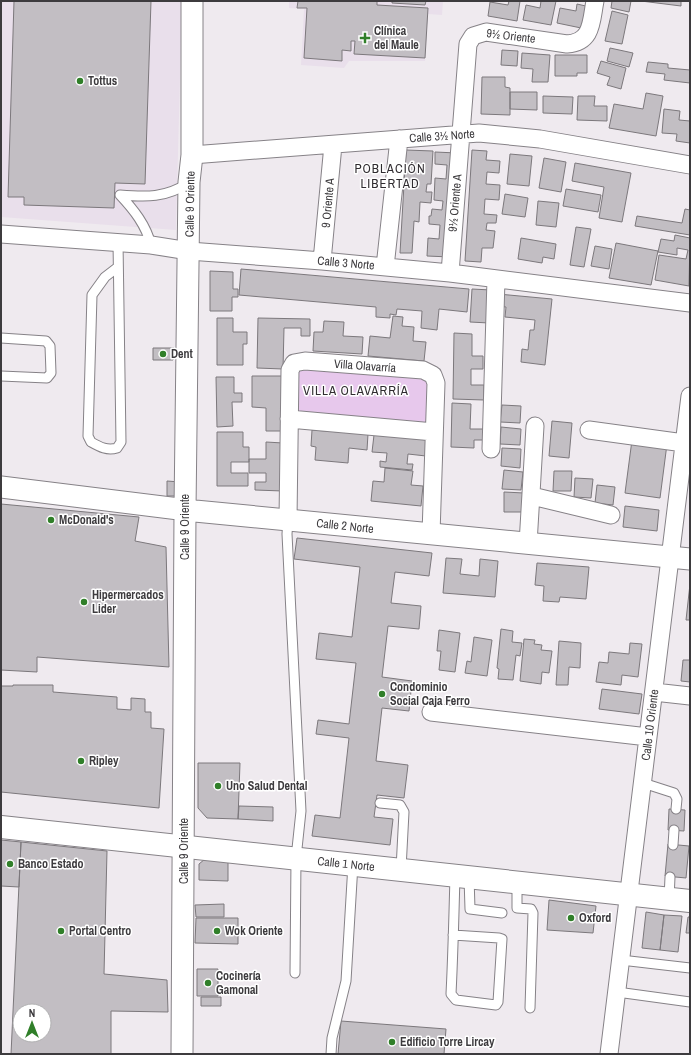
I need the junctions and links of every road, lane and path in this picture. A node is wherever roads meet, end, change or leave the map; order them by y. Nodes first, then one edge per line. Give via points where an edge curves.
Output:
1 (192, 1) edge
2 (595, 1) edge
3 (461, 133) junction
4 (399, 139) junction
5 (333, 145) junction
6 (192, 155) junction
7 (690, 165) edge
8 (189, 182) junction
9 (1, 234) edge
10 (118, 242) junction
11 (151, 245) junction
12 (189, 251) junction
13 (322, 260) junction
14 (118, 267) junction
15 (385, 267) junction
16 (450, 273) junction
17 (496, 279) junction
18 (690, 303) edge
19 (1, 338) edge
20 (1, 376) edge
21 (690, 396) edge
22 (289, 419) junction
23 (535, 426) dead end
24 (589, 430) dead end
25 (434, 432) junction
26 (684, 443) junction
27 (491, 449) dead end
28 (1, 487) edge
29 (532, 496) junction
30 (185, 510) junction
31 (611, 515) dead end
32 (288, 520) junction
33 (431, 534) junction
34 (528, 544) junction
35 (680, 559) edge
36 (654, 692) junction
37 (690, 696) edge
38 (432, 712) dead end
39 (648, 737) junction
40 (643, 783) junction
41 (380, 803) dead end
42 (676, 809) dead end
43 (1, 827) edge
44 (674, 830) dead end
45 (673, 845) dead end
46 (184, 846) junction
47 (296, 858) junction
48 (353, 864) junction
49 (401, 870) junction
50 (462, 876) junction
51 (670, 877) dead end
52 (517, 882) junction
53 (629, 894) junction
54 (669, 899) junction
55 (690, 901) edge
56 (502, 913) dead end
57 (453, 934) junction
58 (621, 960) junction
59 (690, 968) edge
60 (295, 973) dead end
61 (617, 992) junction
62 (690, 1002) edge
63 (530, 1008) dead end
64 (182, 1054) edge
65 (331, 1054) edge
66 (609, 1054) edge

1 - 6 street, Calle 9 Oriente
2 - 3 street, 9½ Oriente via 585,38 573,44 486,32 473,36 466,48
3 - 4 street, Calle 3½ Norte
3 - 7 street, Calle 3½ Norte via 534,138
3 - 16 street, 9½ Oriente A
4 - 5 street, Calle 3½ Norte
4 - 15 street
5 - 6 street, Calle 3½ Norte
5 - 13 street, 9 Oriente A
6 - 8 street, Calle 9 Oriente
8 - 11 lane via 167,194 120,194 140,218
8 - 12 street, Calle 9 Oriente
9 - 10 street, Calle 3 Norte
10 - 11 street, Calle 3 Norte
10 - 14 lane
11 - 12 street, Calle 3 Norte
12 - 13 street, Calle 3 Norte
12 - 30 street, Calle 9 Oriente
13 - 15 street, Calle 3 Norte
14 - 14 lane via 121,442 117,448 105,449 91,442 88,436 92,295 105,277
15 - 16 street, Calle 3 Norte
16 - 17 street, Calle 3 Norte
17 - 18 street, Calle 3 Norte
17 - 27 street
19 - 20 lane via 46,341 50,346 51,373 46,378
21 - 26 street, Calle 10 Oriente
22 - 25 street
22 - 25 street, Villa Olavarría via 290,370 294,363 305,361 422,370 433,375 436,382
22 - 32 street, Villa Olavarría
23 - 29 street
24 - 26 street
25 - 33 street, Villa Olavarría
26 - 35 street, Calle 10 Oriente
28 - 30 street, Calle 2 Norte
29 - 31 street
29 - 34 street
30 - 32 street, Calle 2 Norte
30 - 46 street, Calle 9 Oriente
32 - 33 street, Calle 2 Norte
32 - 47 lane via 301,811
33 - 34 street, Calle 2 Norte
34 - 35 street, Calle 2 Norte
35 - 36 street, Calle 10 Oriente
36 - 37 street
36 - 39 street, Calle 10 Oriente
38 - 39 street
39 - 40 street, Calle 10 Oriente
40 - 42 lane via 674,793 677,799
40 - 53 street, Calle 10 Oriente
41 - 49 lane via 400,805 404,812
43 - 46 main road, Calle 1 Norte
44 - 45 lane
46 - 47 main road, Calle 1 Norte
46 - 64 street, Calle 9 Oriente
47 - 48 main road, Calle 1 Norte
47 - 60 lane
48 - 49 main road, Calle 1 Norte
48 - 65 lane via 346,981 332,1038
49 - 50 main road, Calle 1 Norte
50 - 52 main road, Calle 1 Norte
50 - 56 lane via 470,909
50 - 57 lane
51 - 54 lane
52 - 53 main road, Calle 1 Norte
52 - 63 lane via 517,908 531,909 534,913
53 - 54 main road, Calle 1 Norte
53 - 58 street, Calle 10 Oriente
54 - 55 main road, Calle 1 Norte
57 - 57 lane via 453,998 496,1004 502,940
58 - 59 lane
58 - 61 street, Calle 10 Oriente
61 - 62 lane
61 - 66 street, Calle 10 Oriente

